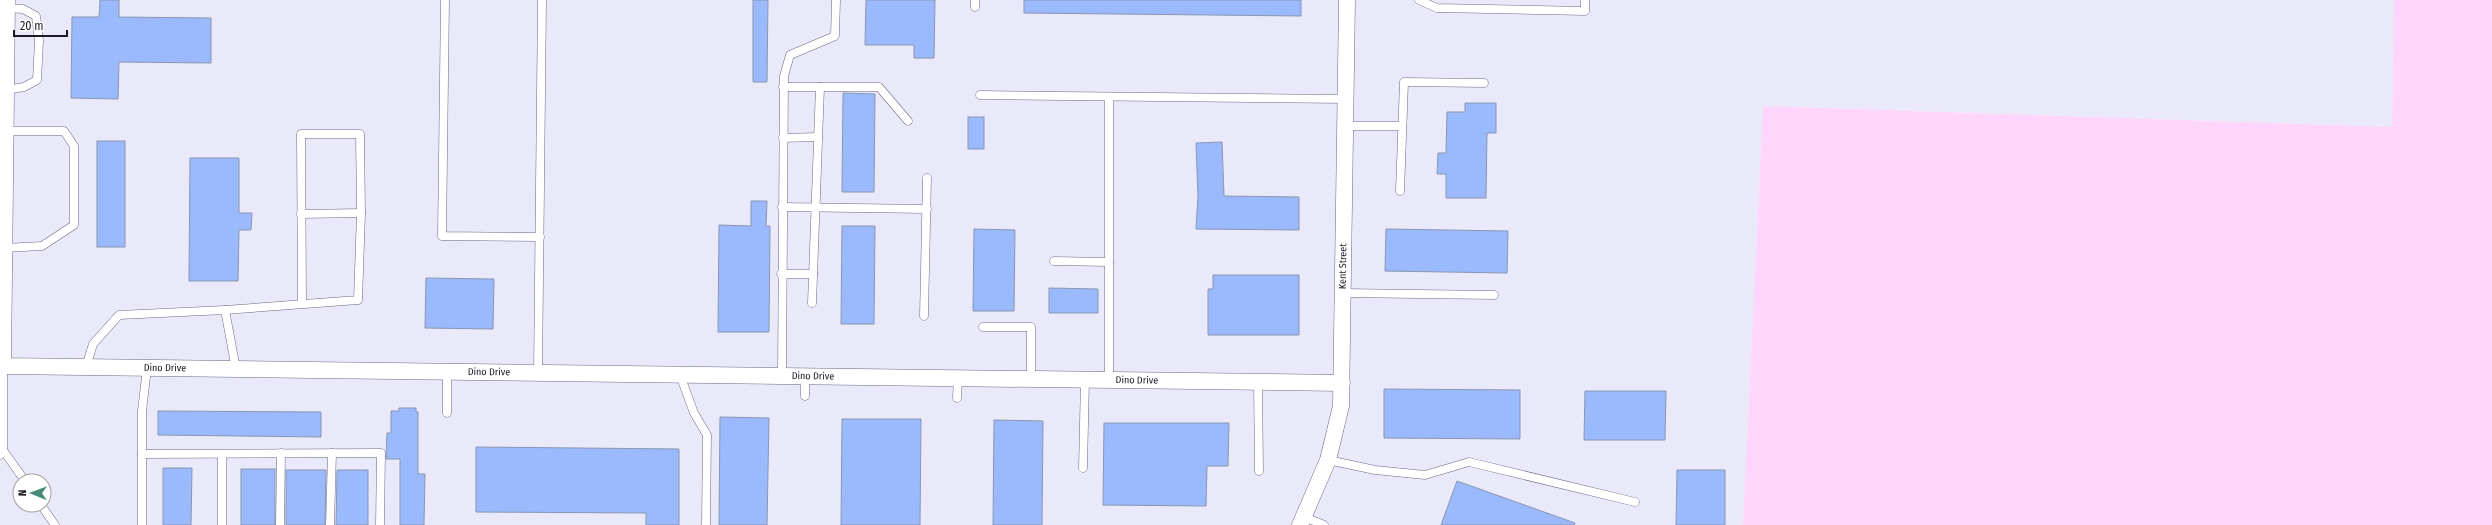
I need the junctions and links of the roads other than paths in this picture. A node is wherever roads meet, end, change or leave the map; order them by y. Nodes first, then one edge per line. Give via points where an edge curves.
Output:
1 (444, 0) edge
2 (542, 0) edge
3 (836, 0) edge
4 (1347, 0) edge
5 (1419, 0) edge
6 (1585, 0) edge
7 (6, 4) edge
8 (1484, 83) dead end
9 (783, 87) junction
10 (820, 87) junction
11 (6, 90) junction
12 (980, 95) dead end
13 (1109, 98) junction
14 (1346, 99) junction
15 (3, 107) edge
16 (908, 121) dead end
17 (1345, 126) junction
18 (1402, 126) junction
19 (5, 131) junction
20 (818, 137) junction
21 (783, 138) junction
22 (927, 178) dead end
23 (1400, 191) dead end
24 (782, 207) junction
25 (815, 208) junction
26 (927, 209) junction
27 (361, 213) junction
28 (301, 214) junction
29 (540, 237) junction
30 (4, 248) junction
31 (1054, 260) dead end
32 (1109, 262) junction
33 (781, 274) junction
34 (812, 274) junction
35 (1343, 293) junction
36 (1494, 295) dead end
37 (302, 303) junction
38 (812, 303) dead end
39 (2, 306) edge
40 (226, 310) junction
41 (924, 316) dead end
42 (983, 326) dead end
43 (3, 366) junction
44 (86, 367) junction
45 (147, 368) junction
46 (236, 369) junction
47 (447, 372) junction
48 (538, 373) junction
49 (680, 375) junction
50 (782, 376) junction
51 (805, 376) junction
52 (958, 379) junction
53 (1031, 379) junction
54 (1085, 380) junction
55 (1109, 380) junction
56 (1258, 382) junction
57 (1342, 384) junction
58 (805, 396) dead end
59 (957, 398) dead end
60 (448, 413) dead end
61 (2, 452) edge
62 (332, 453) junction
63 (142, 454) junction
64 (222, 454) junction
65 (281, 454) junction
66 (1328, 460) junction
67 (1083, 468) dead end
68 (1259, 472) dead end
69 (19, 473) edge
70 (1635, 502) dead end
71 (47, 513) edge
72 (1302, 521) edge
73 (55, 525) edge
74 (142, 525) edge
75 (222, 525) edge
76 (280, 525) edge
77 (330, 525) edge
78 (380, 525) edge
79 (706, 525) edge
80 (1324, 525) edge

1 - 29 lane via 442,236
2 - 29 lane
3 - 9 lane via 835,36 790,55
4 - 14 street, Kent Street
5 - 6 lane via 1437,8 1584,12
7 - 11 street
7 - 11 lane via 36,16 39,41 37,80 24,87
8 - 18 lane via 1404,82
9 - 10 lane
9 - 21 lane
10 - 16 lane via 879,87
10 - 20 lane
11 - 15 street
12 - 13 lane
13 - 14 lane
13 - 32 lane
14 - 17 street, Kent Street
15 - 19 street
17 - 18 lane
17 - 35 street, Kent Street
18 - 23 lane
19 - 30 street
19 - 30 lane via 64,131 74,146 74,225 42,246
20 - 21 lane
20 - 25 lane
21 - 24 lane
22 - 26 lane
24 - 25 lane
24 - 33 lane
25 - 26 lane
25 - 34 lane
26 - 41 lane
27 - 28 lane
27 - 28 lane via 360,134 301,134
27 - 37 lane via 358,300
28 - 37 lane
29 - 48 lane
30 - 39 street
31 - 32 lane
32 - 55 lane
33 - 34 lane
33 - 50 lane
34 - 38 lane
35 - 36 lane
35 - 57 street, Kent Street
37 - 40 lane via 263,309
39 - 43 street
40 - 44 lane via 119,315 93,344
40 - 46 lane
42 - 53 lane via 1031,327
43 - 44 street, Dino Drive
43 - 61 lane
44 - 45 street, Dino Drive
45 - 46 street, Dino Drive
45 - 63 lane via 142,411
46 - 47 street, Dino Drive
47 - 48 street, Dino Drive
47 - 60 lane
48 - 49 street, Dino Drive
49 - 50 street, Dino Drive
49 - 79 lane via 694,413 707,436
50 - 51 street, Dino Drive
51 - 52 street, Dino Drive
51 - 58 lane
52 - 53 street, Dino Drive
52 - 59 lane
53 - 54 street, Dino Drive
54 - 55 street, Dino Drive
54 - 67 lane
55 - 56 street, Dino Drive
56 - 57 street, Dino Drive
56 - 68 lane
57 - 66 street, Kent Street via 1341,406
61 - 69 lane
62 - 65 lane
62 - 77 lane
62 - 78 lane via 381,453
63 - 64 lane
63 - 74 lane
64 - 65 lane
64 - 75 lane
65 - 76 lane
66 - 70 lane via 1375,470 1425,475 1469,462
66 - 72 street, Kent Street
71 - 73 lane
72 - 80 lane

